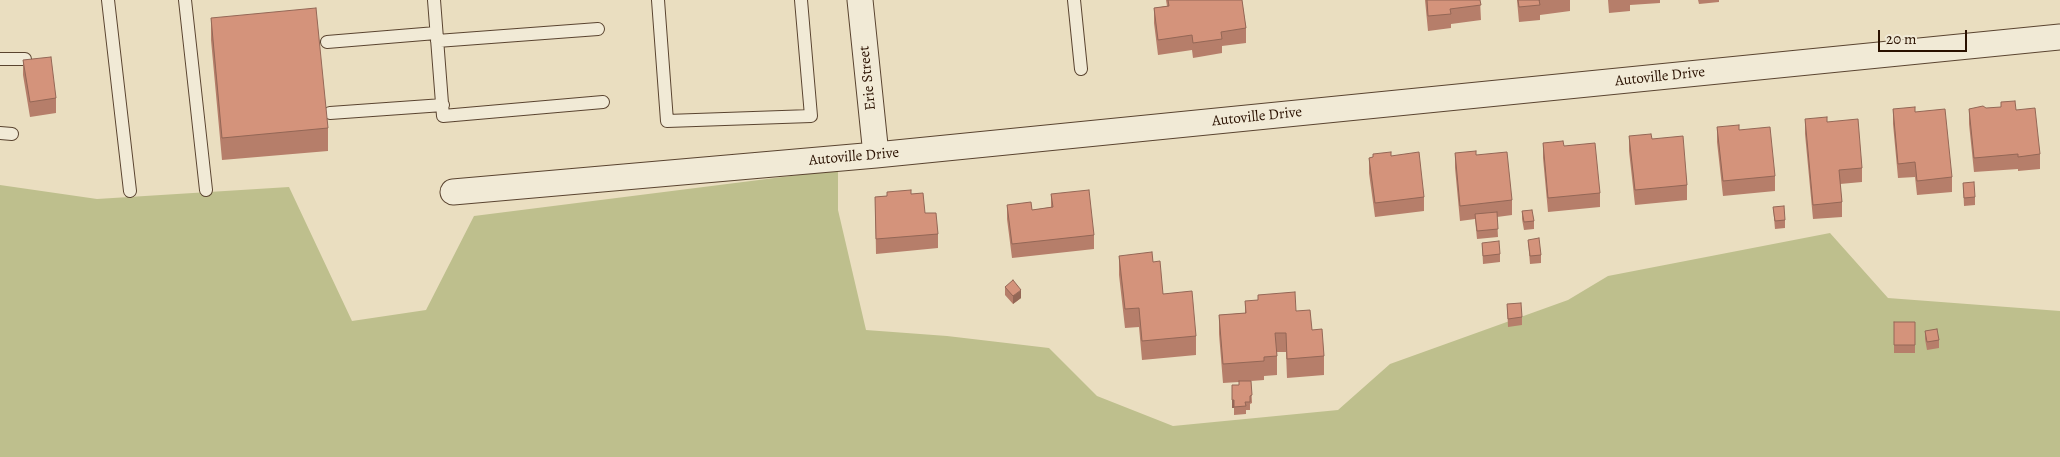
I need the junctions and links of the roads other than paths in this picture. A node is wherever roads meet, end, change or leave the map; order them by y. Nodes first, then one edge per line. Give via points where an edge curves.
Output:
1 (108, 0) edge
2 (185, 0) edge
3 (434, 0) edge
4 (658, 0) edge
5 (802, 0) edge
6 (860, 0) edge
7 (1074, 0) edge
8 (598, 29) dead end
9 (437, 37) junction
10 (2060, 37) edge
11 (327, 42) dead end
12 (0, 59) edge
13 (26, 59) edge
14 (1081, 69) dead end
15 (603, 102) dead end
16 (443, 105) junction
17 (330, 113) dead end
18 (876, 156) junction
19 (206, 190) dead end
20 (130, 191) dead end
21 (453, 192) dead end

1 - 20 lane
2 - 19 lane
3 - 9 lane
4 - 5 lane via 667,121 811,116
6 - 18 street, Erie Street
7 - 14 lane
8 - 9 lane
9 - 11 lane
9 - 16 lane
10 - 18 street, Autoville Drive
12 - 13 lane
15 - 16 lane via 443,116
16 - 17 lane
18 - 21 street, Autoville Drive

